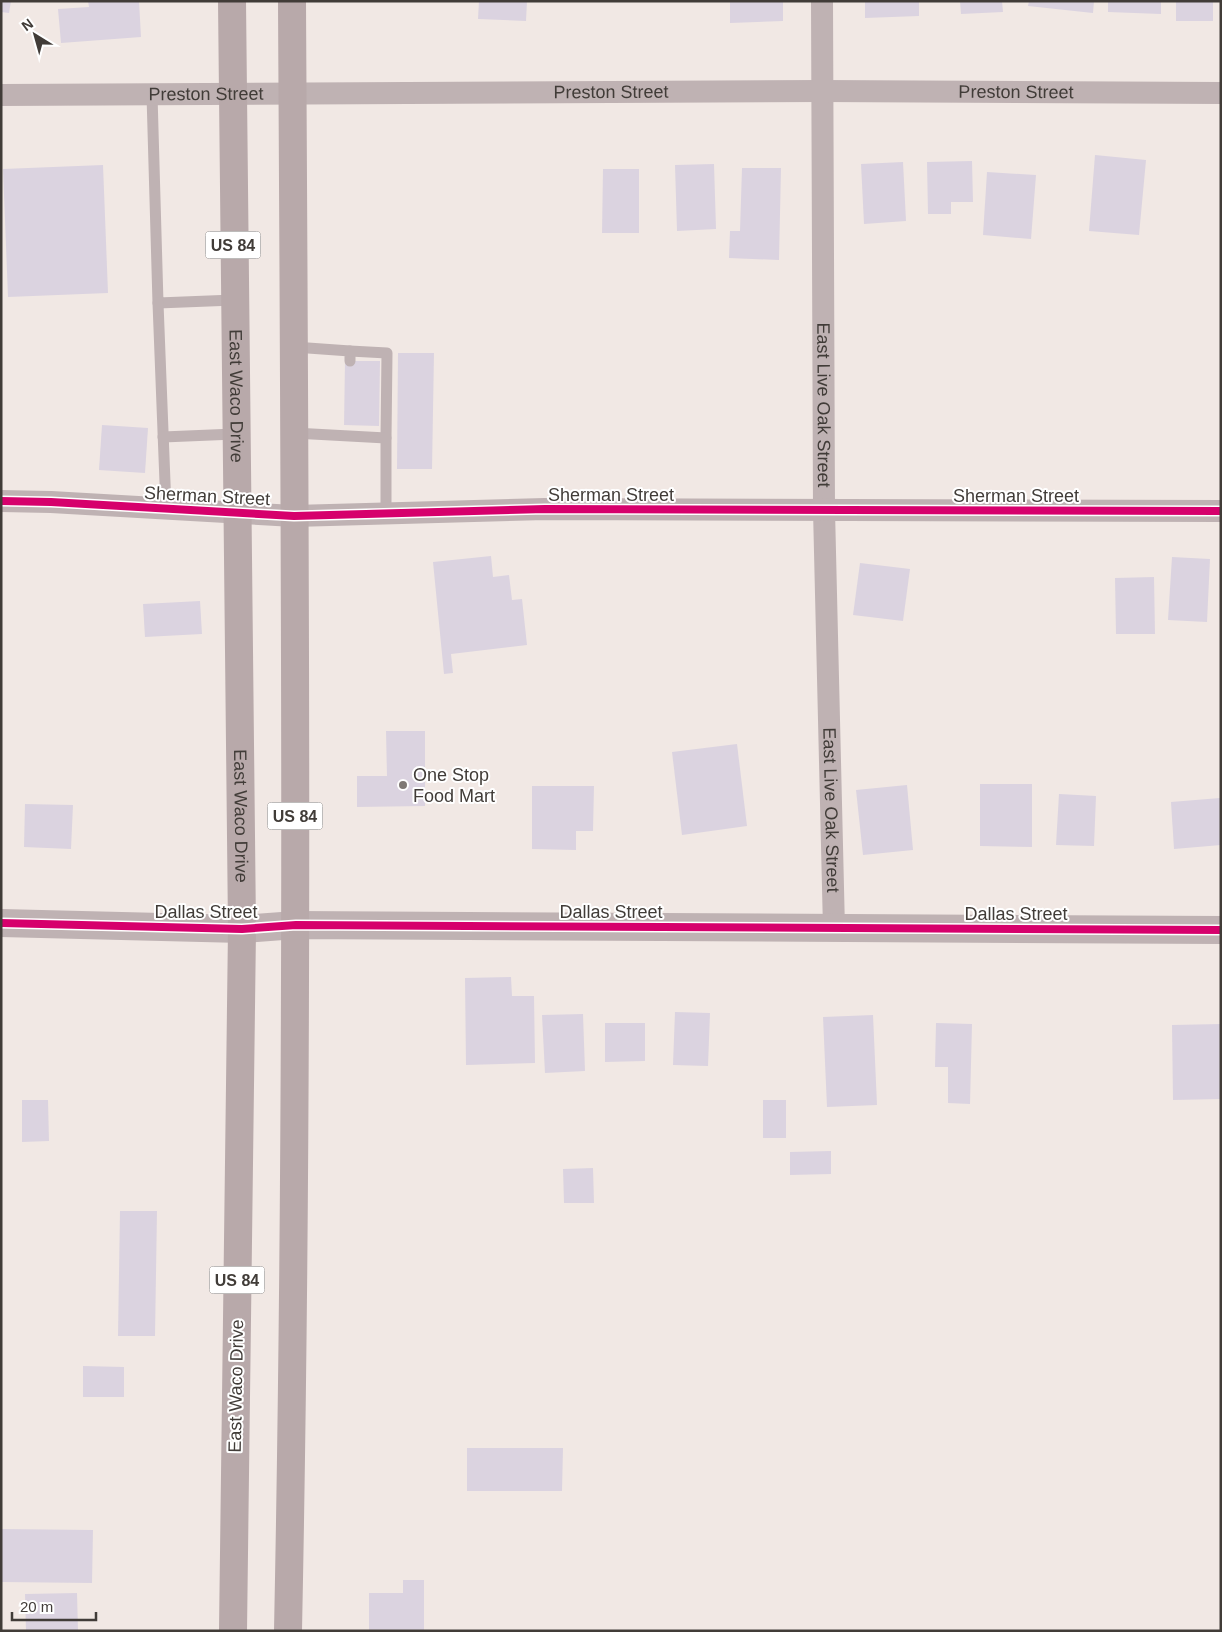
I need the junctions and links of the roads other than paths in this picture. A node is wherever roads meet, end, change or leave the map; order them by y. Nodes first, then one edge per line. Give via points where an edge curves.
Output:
1 (232, 1) edge
2 (292, 1) edge
3 (822, 1) edge
4 (822, 90) junction
5 (292, 93) junction
6 (1221, 93) edge
7 (1, 94) edge
8 (152, 95) junction
9 (232, 95) junction
10 (234, 300) junction
11 (158, 303) junction
12 (294, 348) junction
13 (294, 433) junction
14 (235, 434) junction
15 (163, 437) junction
16 (386, 438) junction
17 (1, 501) edge
18 (166, 508) junction
19 (824, 510) junction
20 (1221, 511) edge
21 (236, 512) junction
22 (386, 512) junction
23 (294, 516) junction
24 (1, 923) edge
25 (296, 925) junction
26 (834, 929) junction
27 (242, 930) junction
28 (1221, 930) edge
29 (233, 1631) edge
30 (288, 1631) edge

1 - 9 main road, East Waco Drive / US 84
2 - 5 main road, US 84
3 - 4 street, East Live Oak Street
4 - 5 street, Preston Street
4 - 6 street, Preston Street
4 - 19 street, East Live Oak Street
5 - 9 street, Preston Street
5 - 12 main road, US 84
7 - 8 street, Preston Street
8 - 9 street, Preston Street
8 - 11 lane
9 - 10 main road, East Waco Drive / US 84
10 - 11 lane
10 - 14 main road, East Waco Drive / US 84
11 - 15 lane
12 - 13 main road, US 84
12 - 16 lane via 350,356 388,353
13 - 16 lane via 349,430
13 - 23 main road, US 84
14 - 15 lane
14 - 21 main road, East Waco Drive / US 84
15 - 18 lane
16 - 22 lane
17 - 18 street, Sherman Street
18 - 21 street, Sherman Street
19 - 20 street, Sherman Street
19 - 22 street, Sherman Street
19 - 26 street, East Live Oak Street
21 - 23 street, Sherman Street
21 - 27 main road, East Waco Drive / US 84
22 - 23 street, Sherman Street
23 - 25 main road, US 84
24 - 27 street, Dallas Street
25 - 26 street, Dallas Street
25 - 27 street, Dallas Street
25 - 30 main road, US 84 via 294,1344
26 - 28 street, Dallas Street
27 - 29 main road, East Waco Drive / US 84

